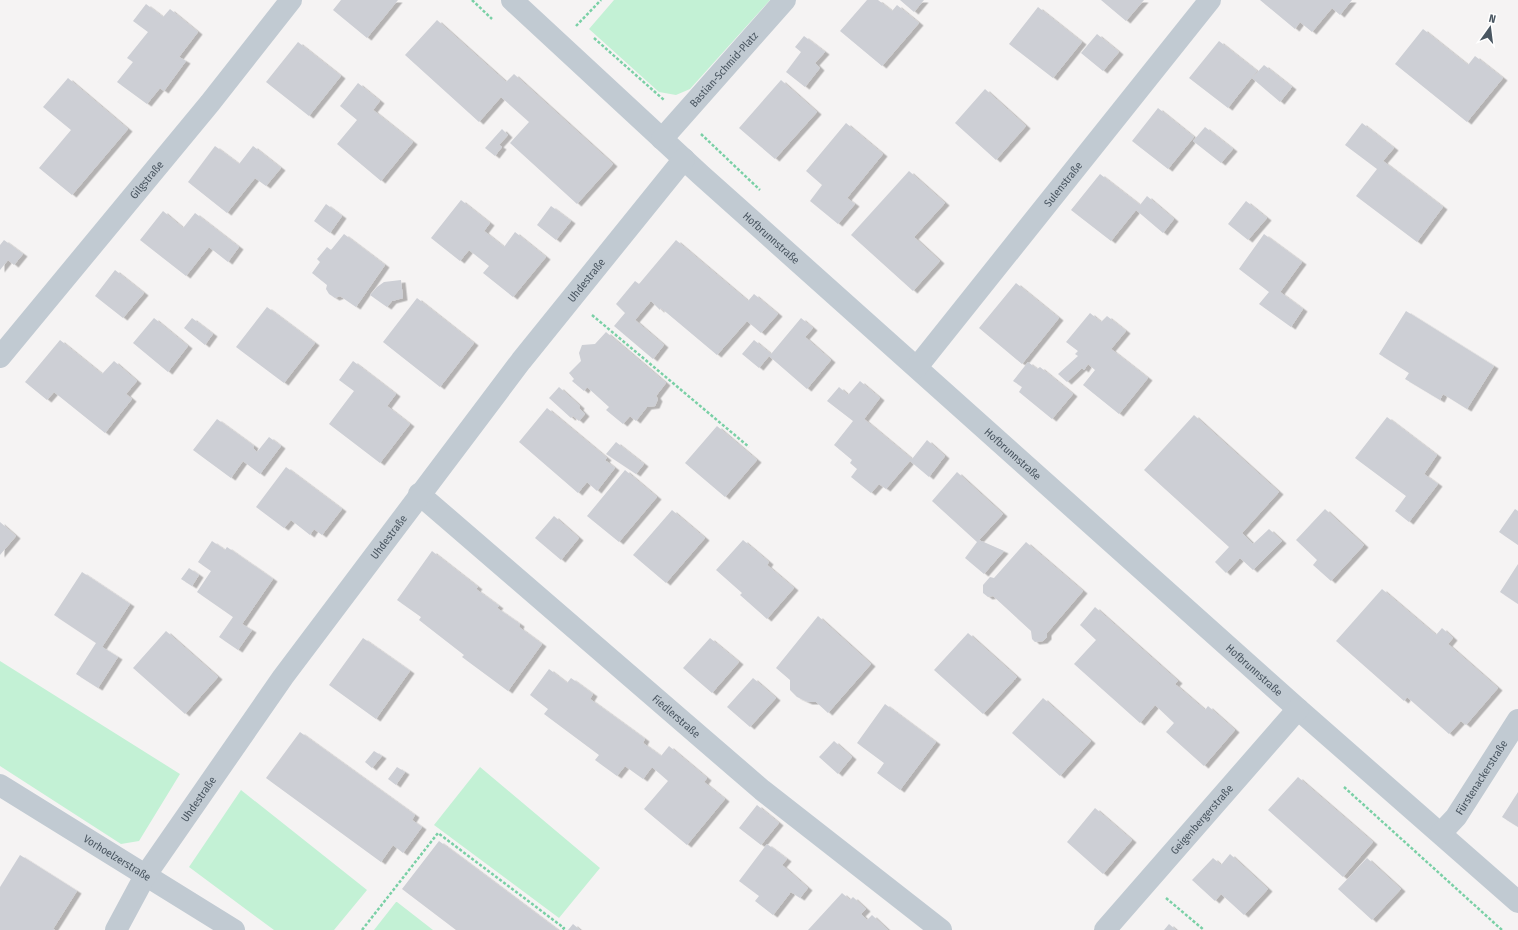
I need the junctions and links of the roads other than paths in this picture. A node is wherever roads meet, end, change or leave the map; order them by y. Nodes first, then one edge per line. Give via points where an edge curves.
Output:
1 (291, 0) edge
2 (512, 0) edge
3 (785, 0) edge
4 (1210, 0) edge
5 (662, 139) junction
6 (684, 159) junction
7 (0, 357) edge
8 (917, 367) junction
9 (419, 494) junction
10 (1298, 709) junction
11 (1518, 720) edge
12 (0, 785) edge
13 (1441, 833) junction
14 (145, 876) junction
15 (1518, 902) edge
16 (116, 930) edge
17 (234, 930) edge
18 (941, 930) edge
19 (1106, 930) edge

1 - 7 street, Gilgstraße via 210,103
2 - 5 street, Hofbrunnstraße
3 - 5 street, Bastian-Schmid-Platz
4 - 8 street, Sulenstraße
5 - 6 street, Hofbrunnstraße
6 - 8 street, Hofbrunnstraße
6 - 9 street, Uhdestraße via 521,361
8 - 10 street, Hofbrunnstraße
9 - 14 street, Uhdestraße via 283,677
9 - 18 street, Fiedlerstraße via 762,790
10 - 13 street, Hofbrunnstraße
10 - 19 street, Geigenbergerstraße
11 - 13 street, Fürstenackerstraße via 1456,817
12 - 14 street, Vorhoelzerstraße
13 - 15 street, Hofbrunnstraße
14 - 16 street, Uhdestraße
14 - 17 street, Vorhoelzerstraße

